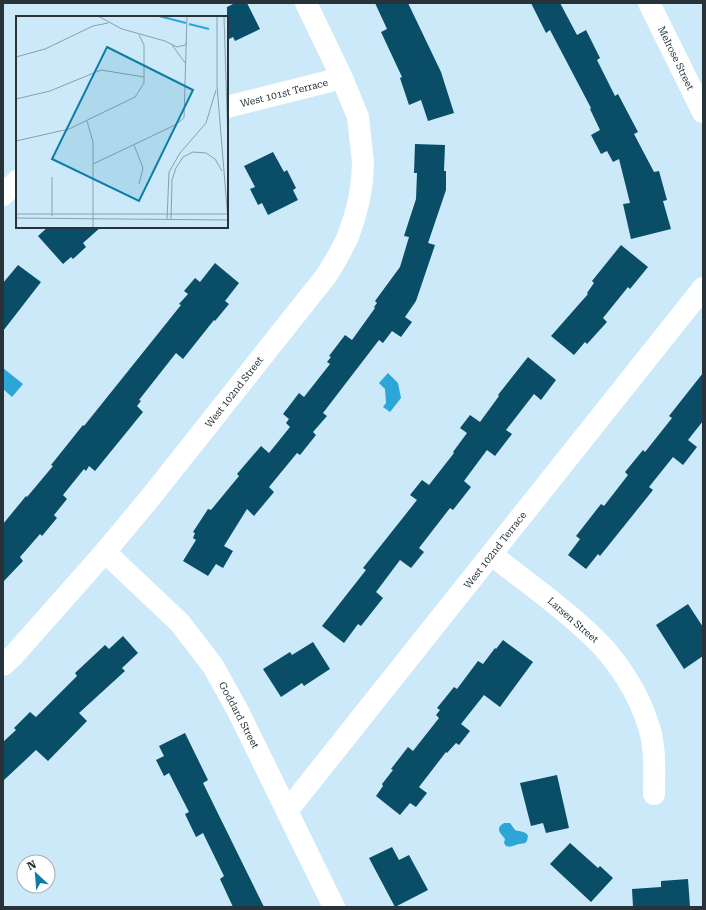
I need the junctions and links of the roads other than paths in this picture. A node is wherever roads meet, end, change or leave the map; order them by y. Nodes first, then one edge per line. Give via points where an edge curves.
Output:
1 (306, 3) edge
2 (649, 3) edge
3 (342, 78) junction
4 (228, 107) edge
5 (703, 112) edge
6 (16, 182) edge
7 (3, 196) edge
8 (703, 288) edge
9 (104, 552) junction
10 (492, 555) junction
11 (3, 665) edge
12 (654, 794) dead end
13 (287, 811) junction
14 (334, 907) edge

1 - 3 street
2 - 5 street, Melrose Street
3 - 4 street, West 101st Terrace
3 - 9 street, West 102nd Street via 358,117 363,162 359,200 347,239 326,276
6 - 7 street
8 - 10 street, West 102nd Terrace
9 - 11 street, West 102nd Street
9 - 13 street, Goddard Street via 180,623 213,666
10 - 12 street, Larsen Street via 570,616 616,662 637,697 649,725 653,748
10 - 13 street, West 102nd Terrace
13 - 14 street, Goddard Street

